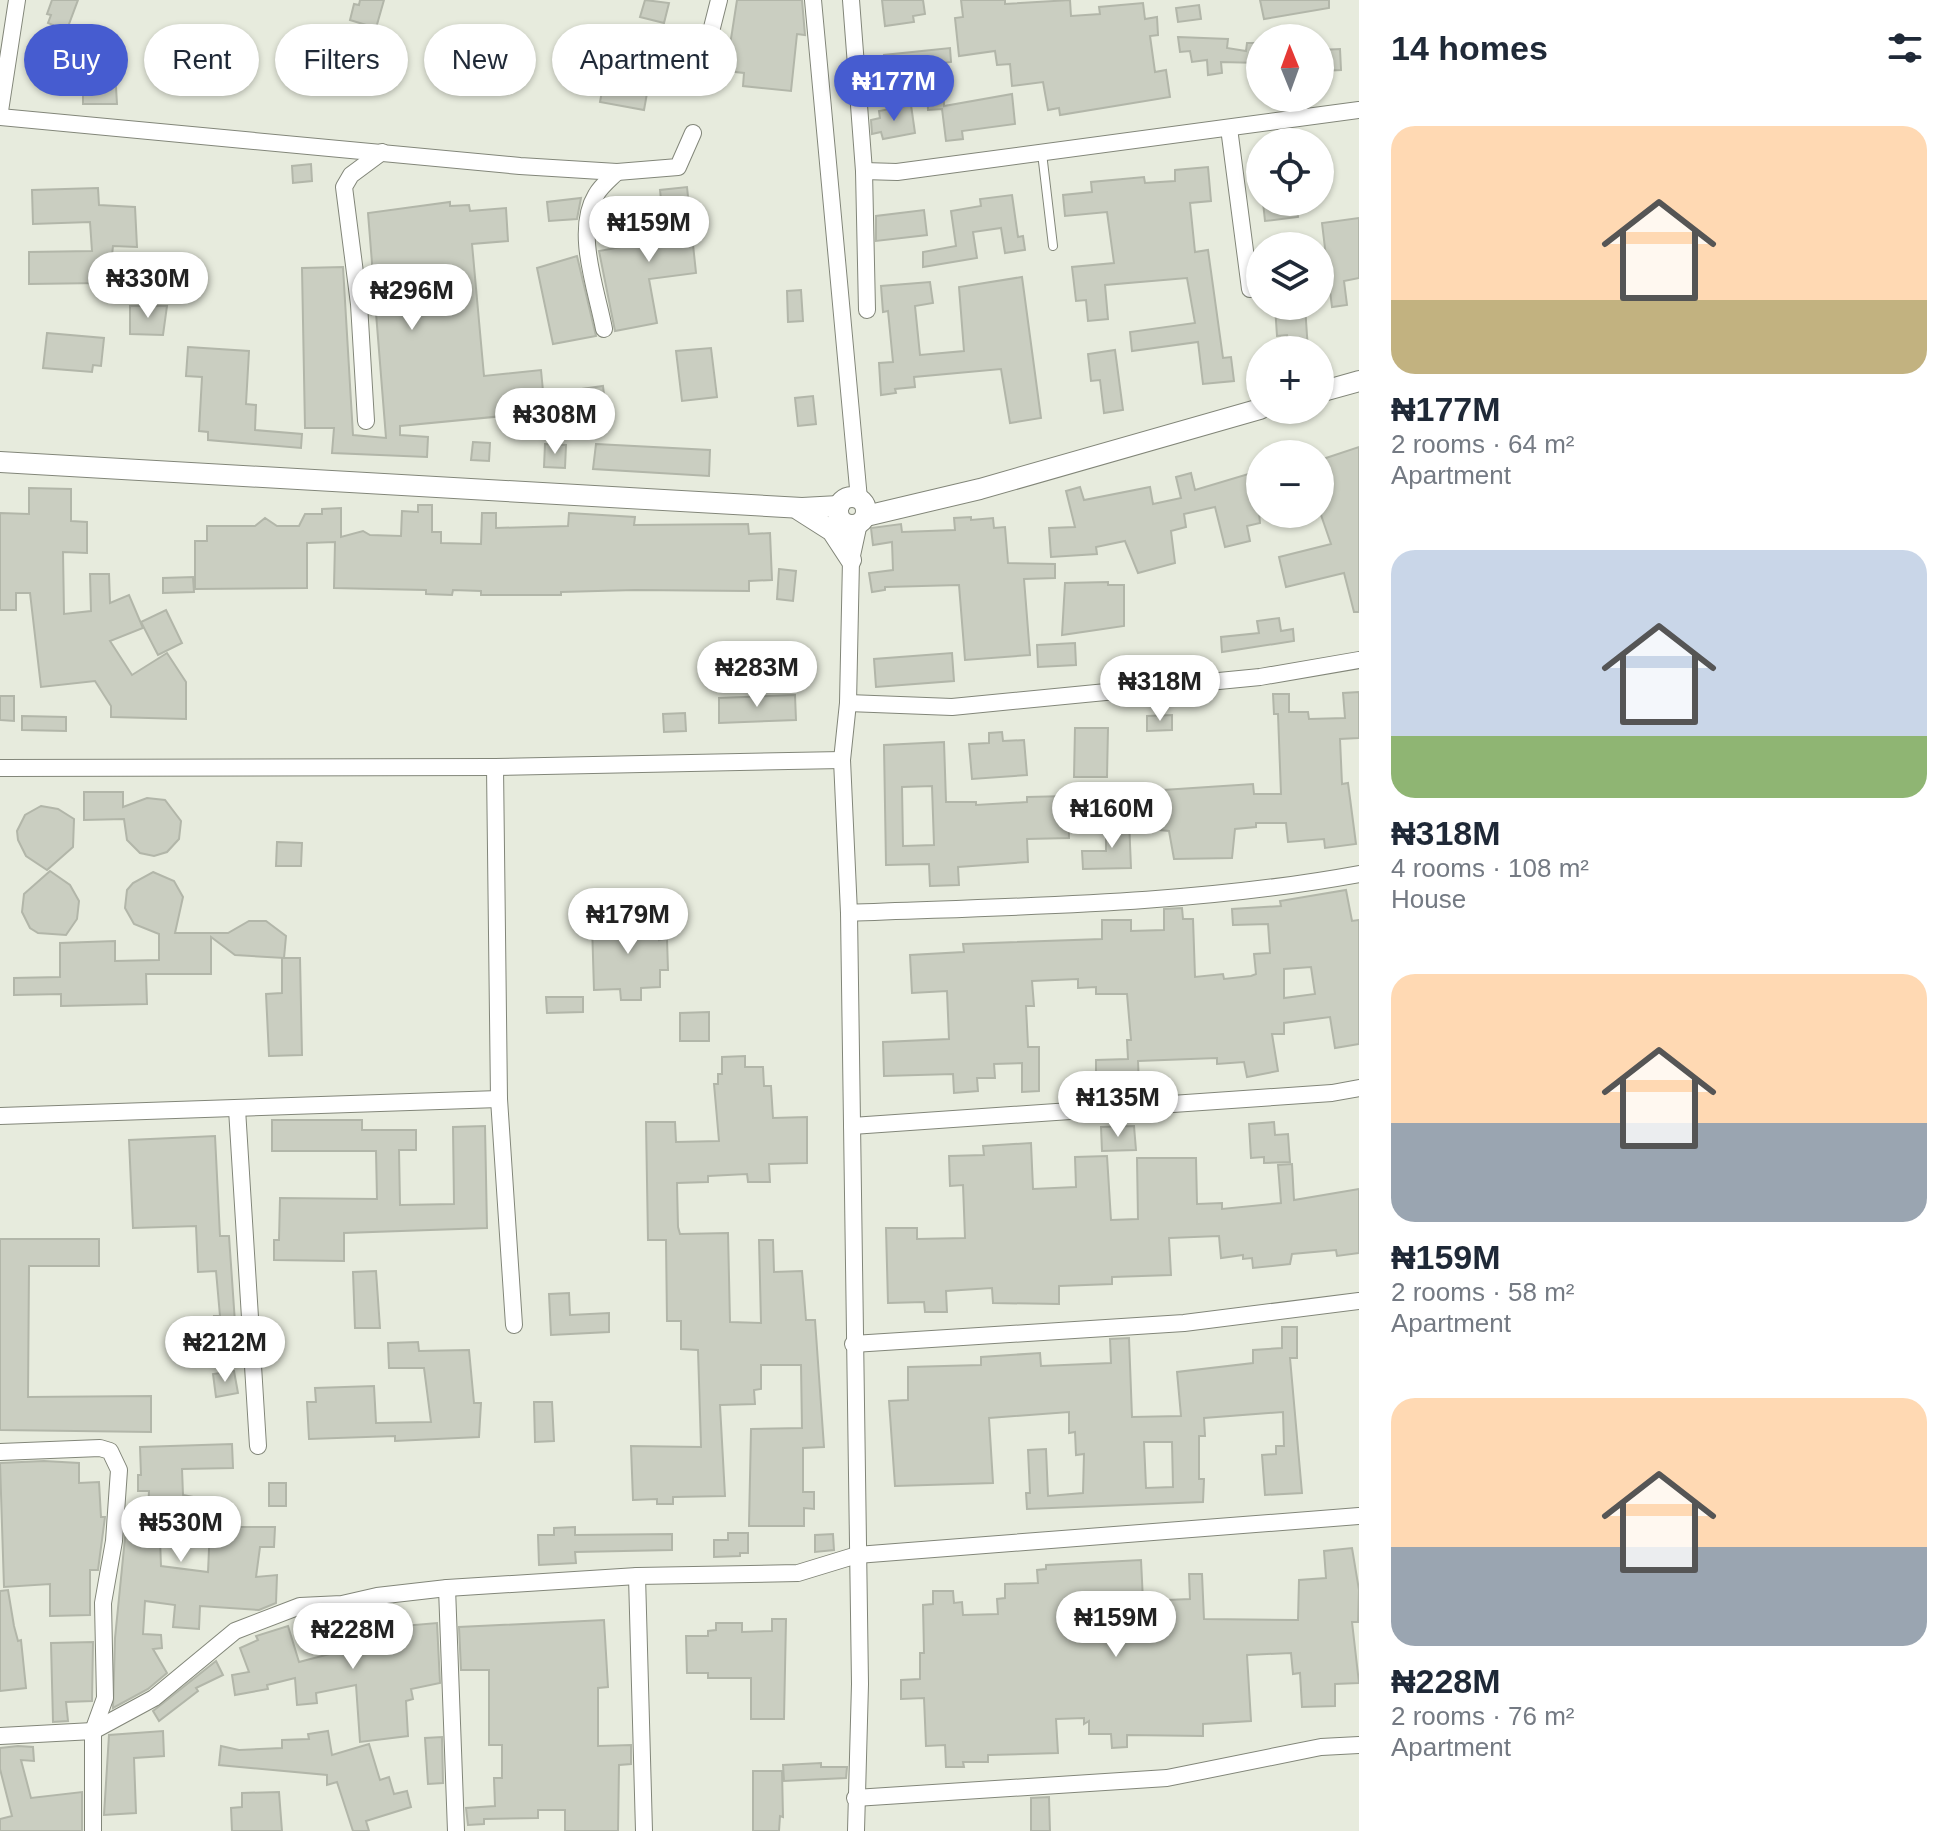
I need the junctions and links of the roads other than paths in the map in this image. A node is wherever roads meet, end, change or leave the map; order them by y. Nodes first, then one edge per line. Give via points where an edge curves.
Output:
1 (17, 0) edge
2 (719, 0) edge
3 (813, 0) edge
4 (851, 0) edge
5 (713, 24) edge
6 (1359, 110) edge
7 (0, 111) edge
8 (0, 117) edge
9 (1229, 128) junction
10 (693, 133) dead end
11 (382, 152) junction
12 (1042, 152) junction
13 (864, 171) junction
14 (617, 172) junction
15 (1053, 246) dead end
16 (1246, 258) edge
17 (867, 310) dead end
18 (604, 329) dead end
19 (1359, 381) edge
20 (1334, 388) edge
21 (1246, 413) edge
22 (366, 421) dead end
23 (0, 462) edge
24 (26, 466) junction
25 (0, 471) edge
26 (799, 508) junction
27 (852, 511) junction
28 (851, 558) junction
29 (1359, 660) edge
30 (848, 703) junction
31 (842, 760) junction
32 (495, 767) junction
33 (0, 768) edge
34 (1359, 874) edge
35 (849, 913) junction
36 (1359, 1088) edge
37 (499, 1099) junction
38 (237, 1109) junction
39 (0, 1116) edge
40 (852, 1126) junction
41 (1359, 1301) edge
42 (514, 1325) dead end
43 (853, 1344) junction
44 (258, 1446) dead end
45 (0, 1452) edge
46 (1359, 1516) edge
47 (857, 1555) junction
48 (637, 1576) junction
49 (447, 1588) junction
50 (93, 1731) junction
51 (0, 1736) edge
52 (1359, 1745) edge
53 (855, 1798) junction
54 (93, 1831) edge
55 (456, 1831) edge
56 (644, 1831) edge
57 (856, 1831) edge

1 - 7 street
2 - 5 street
3 - 27 street via 854,461
4 - 13 street
6 - 9 street
8 - 11 street
9 - 12 street
9 - 16 street
10 - 14 street via 678,167
11 - 14 street
11 - 22 street via 351,175 344,187
12 - 13 street via 897,172
12 - 15 lane
13 - 17 street
14 - 18 street via 596,194 589,214
19 - 20 street
21 - 27 street via 980,489 894,508
23 - 24 street
24 - 25 street
24 - 26 street
26 - 27 street
26 - 28 street via 832,531
27 - 28 street
28 - 30 street
29 - 30 street via 1260,677 952,707
30 - 31 street
31 - 32 street
31 - 35 street
32 - 33 street
32 - 37 street
34 - 35 street via 1144,902
35 - 40 street
36 - 40 street
37 - 38 street
37 - 42 street
38 - 39 street
38 - 44 street
40 - 43 street
41 - 43 street via 1184,1323
43 - 47 street
45 - 50 street via 100,1448 110,1451 119,1470 103,1603 105,1698
46 - 47 street
47 - 48 street via 798,1573
47 - 53 street via 860,1684
48 - 49 street
48 - 56 street
49 - 50 street via 300,1606 267,1617 235,1631 154,1698
49 - 55 street
50 - 51 street
50 - 54 street
52 - 53 street via 1321,1747 1167,1778
53 - 57 street

